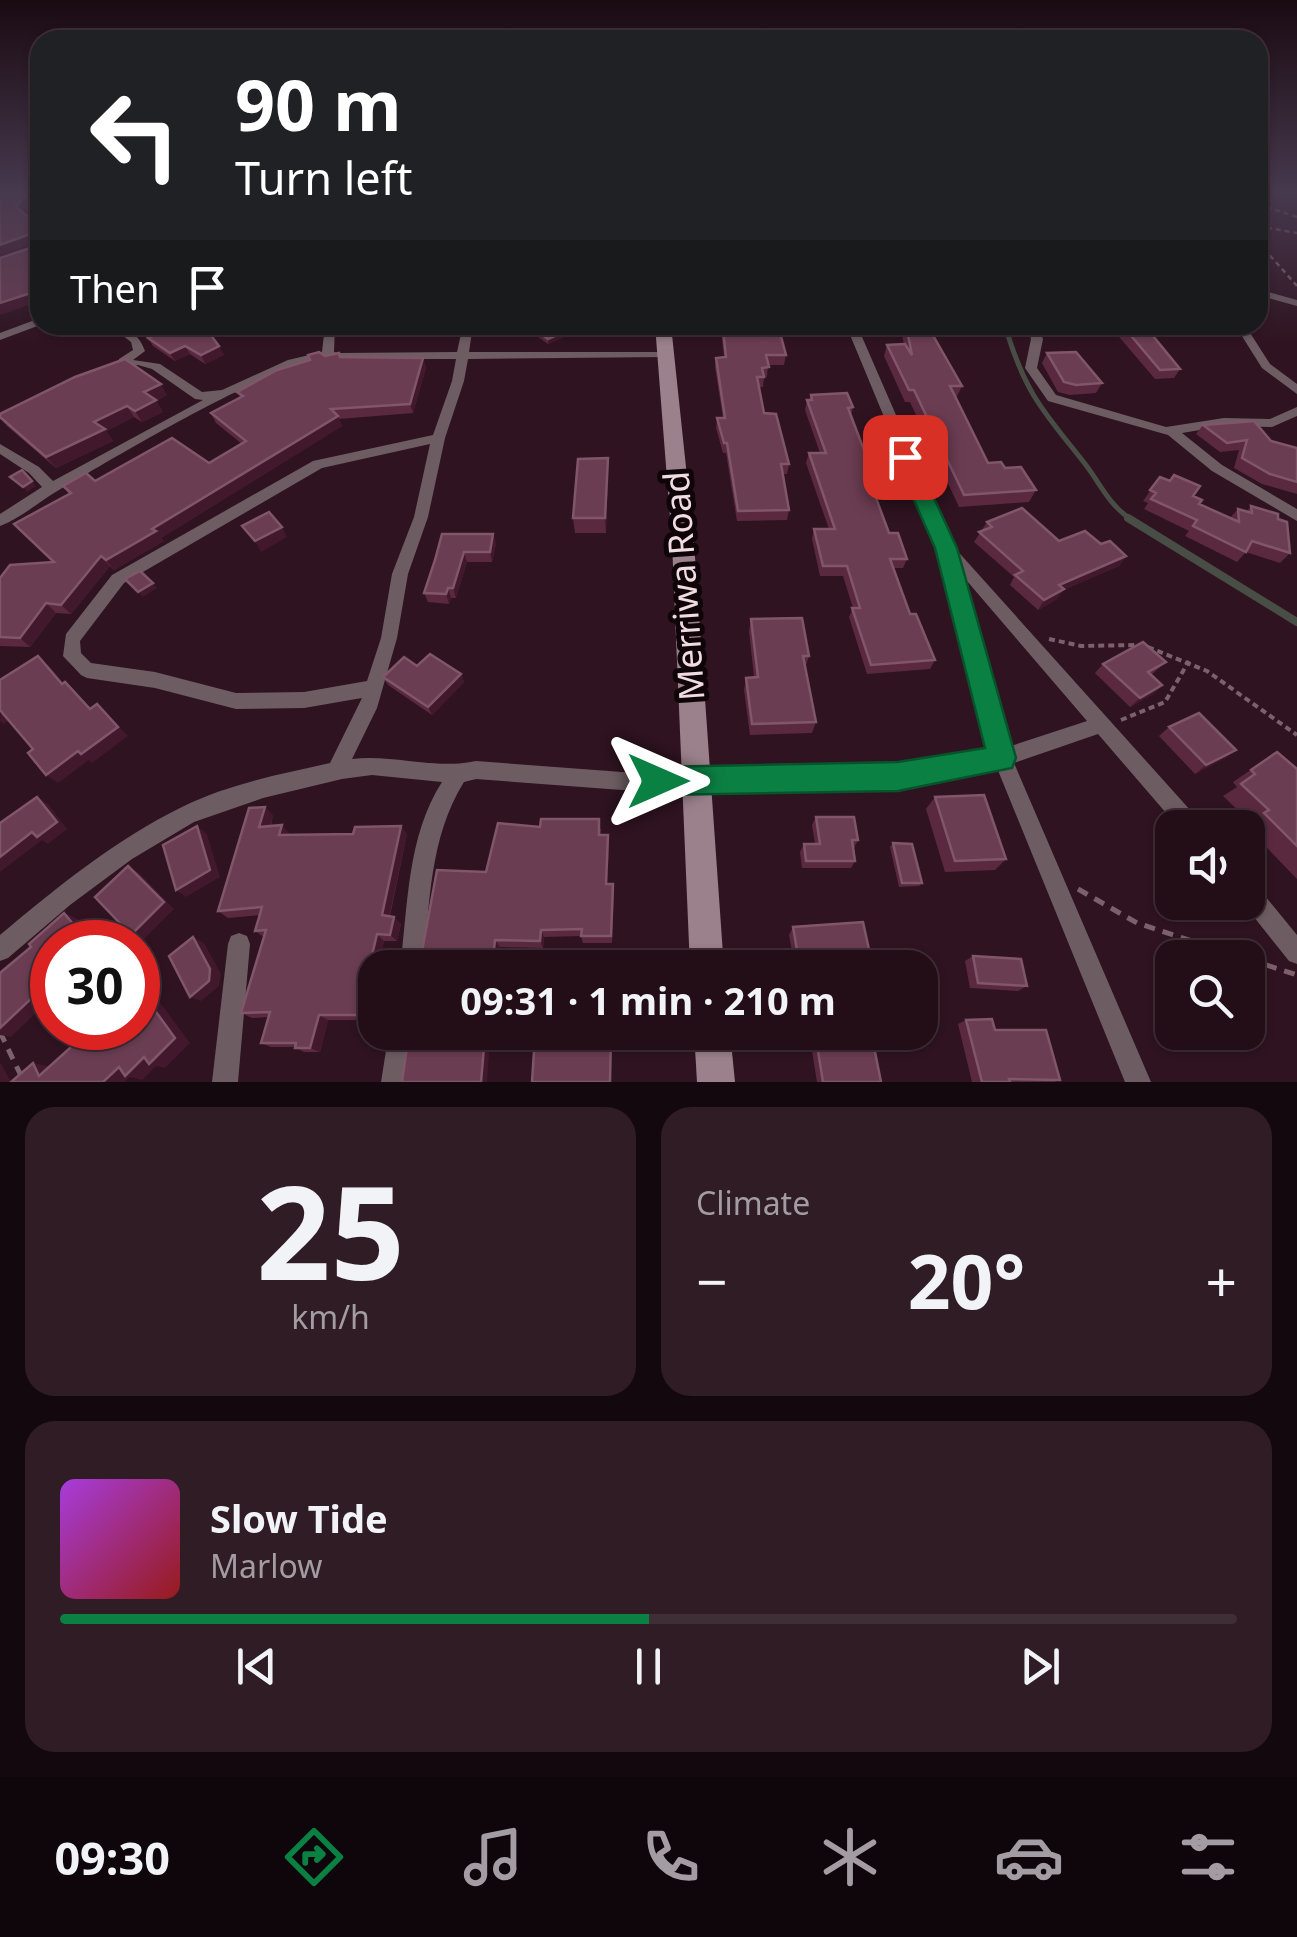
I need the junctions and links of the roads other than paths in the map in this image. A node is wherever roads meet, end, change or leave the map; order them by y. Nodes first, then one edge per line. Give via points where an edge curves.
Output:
1 (1268, 295) edge
2 (1297, 303) edge
3 (30, 325) edge
4 (128, 335) edge
5 (329, 335) edge
6 (466, 335) edge
7 (698, 335) edge
8 (856, 335) edge
9 (1036, 335) edge
10 (1246, 335) edge
11 (0, 337) edge
12 (664, 337) edge
13 (328, 354) junction
14 (463, 355) junction
15 (1297, 390) edge
16 (225, 393) junction
17 (1297, 411) edge
18 (1170, 430) junction
19 (438, 438) junction
20 (0, 448) edge
21 (52, 488) junction
22 (1297, 516) edge
23 (0, 522) edge
24 (946, 548) junction
25 (374, 688) junction
26 (1103, 725) junction
27 (1002, 758) junction
28 (336, 772) junction
29 (458, 774) junction
30 (694, 781) junction
31 (1177, 810) edge
32 (1265, 914) edge
33 (239, 944) dead end
34 (0, 950) edge
35 (413, 950) edge
36 (707, 950) edge
37 (1297, 953) edge
38 (398, 1050) edge
39 (713, 1050) edge
40 (225, 1082) edge
41 (394, 1082) edge
42 (716, 1082) edge
43 (1138, 1082) edge

1 - 2 street
3 - 11 street
4 - 16 street via 139,351 109,368 149,364 199,396
5 - 13 street
6 - 14 street
7 - 12 street
8 - 24 street
9 - 18 street via 1032,368 1052,398
10 - 15 street via 1266,366
12 - 14 street
12 - 30 street, Merriwa Road via 683,543
13 - 14 street
13 - 16 street via 292,362
14 - 19 street
16 - 21 street
17 - 18 street via 1272,423
18 - 22 street via 1217,468
19 - 25 street
19 - 25 street via 318,464 288,478 118,579 72,639 72,656 87,670 236,701 304,700
20 - 21 street
21 - 23 street
24 - 26 street
24 - 27 street
25 - 28 street
26 - 27 street
26 - 31 street
27 - 30 street via 898,776
27 - 43 street
28 - 29 street via 372,766
28 - 34 street via 190,814 109,863
29 - 30 street
29 - 35 street via 429,831
30 - 36 street, Merriwa Road
32 - 37 street
33 - 40 street
38 - 41 street
39 - 42 street

